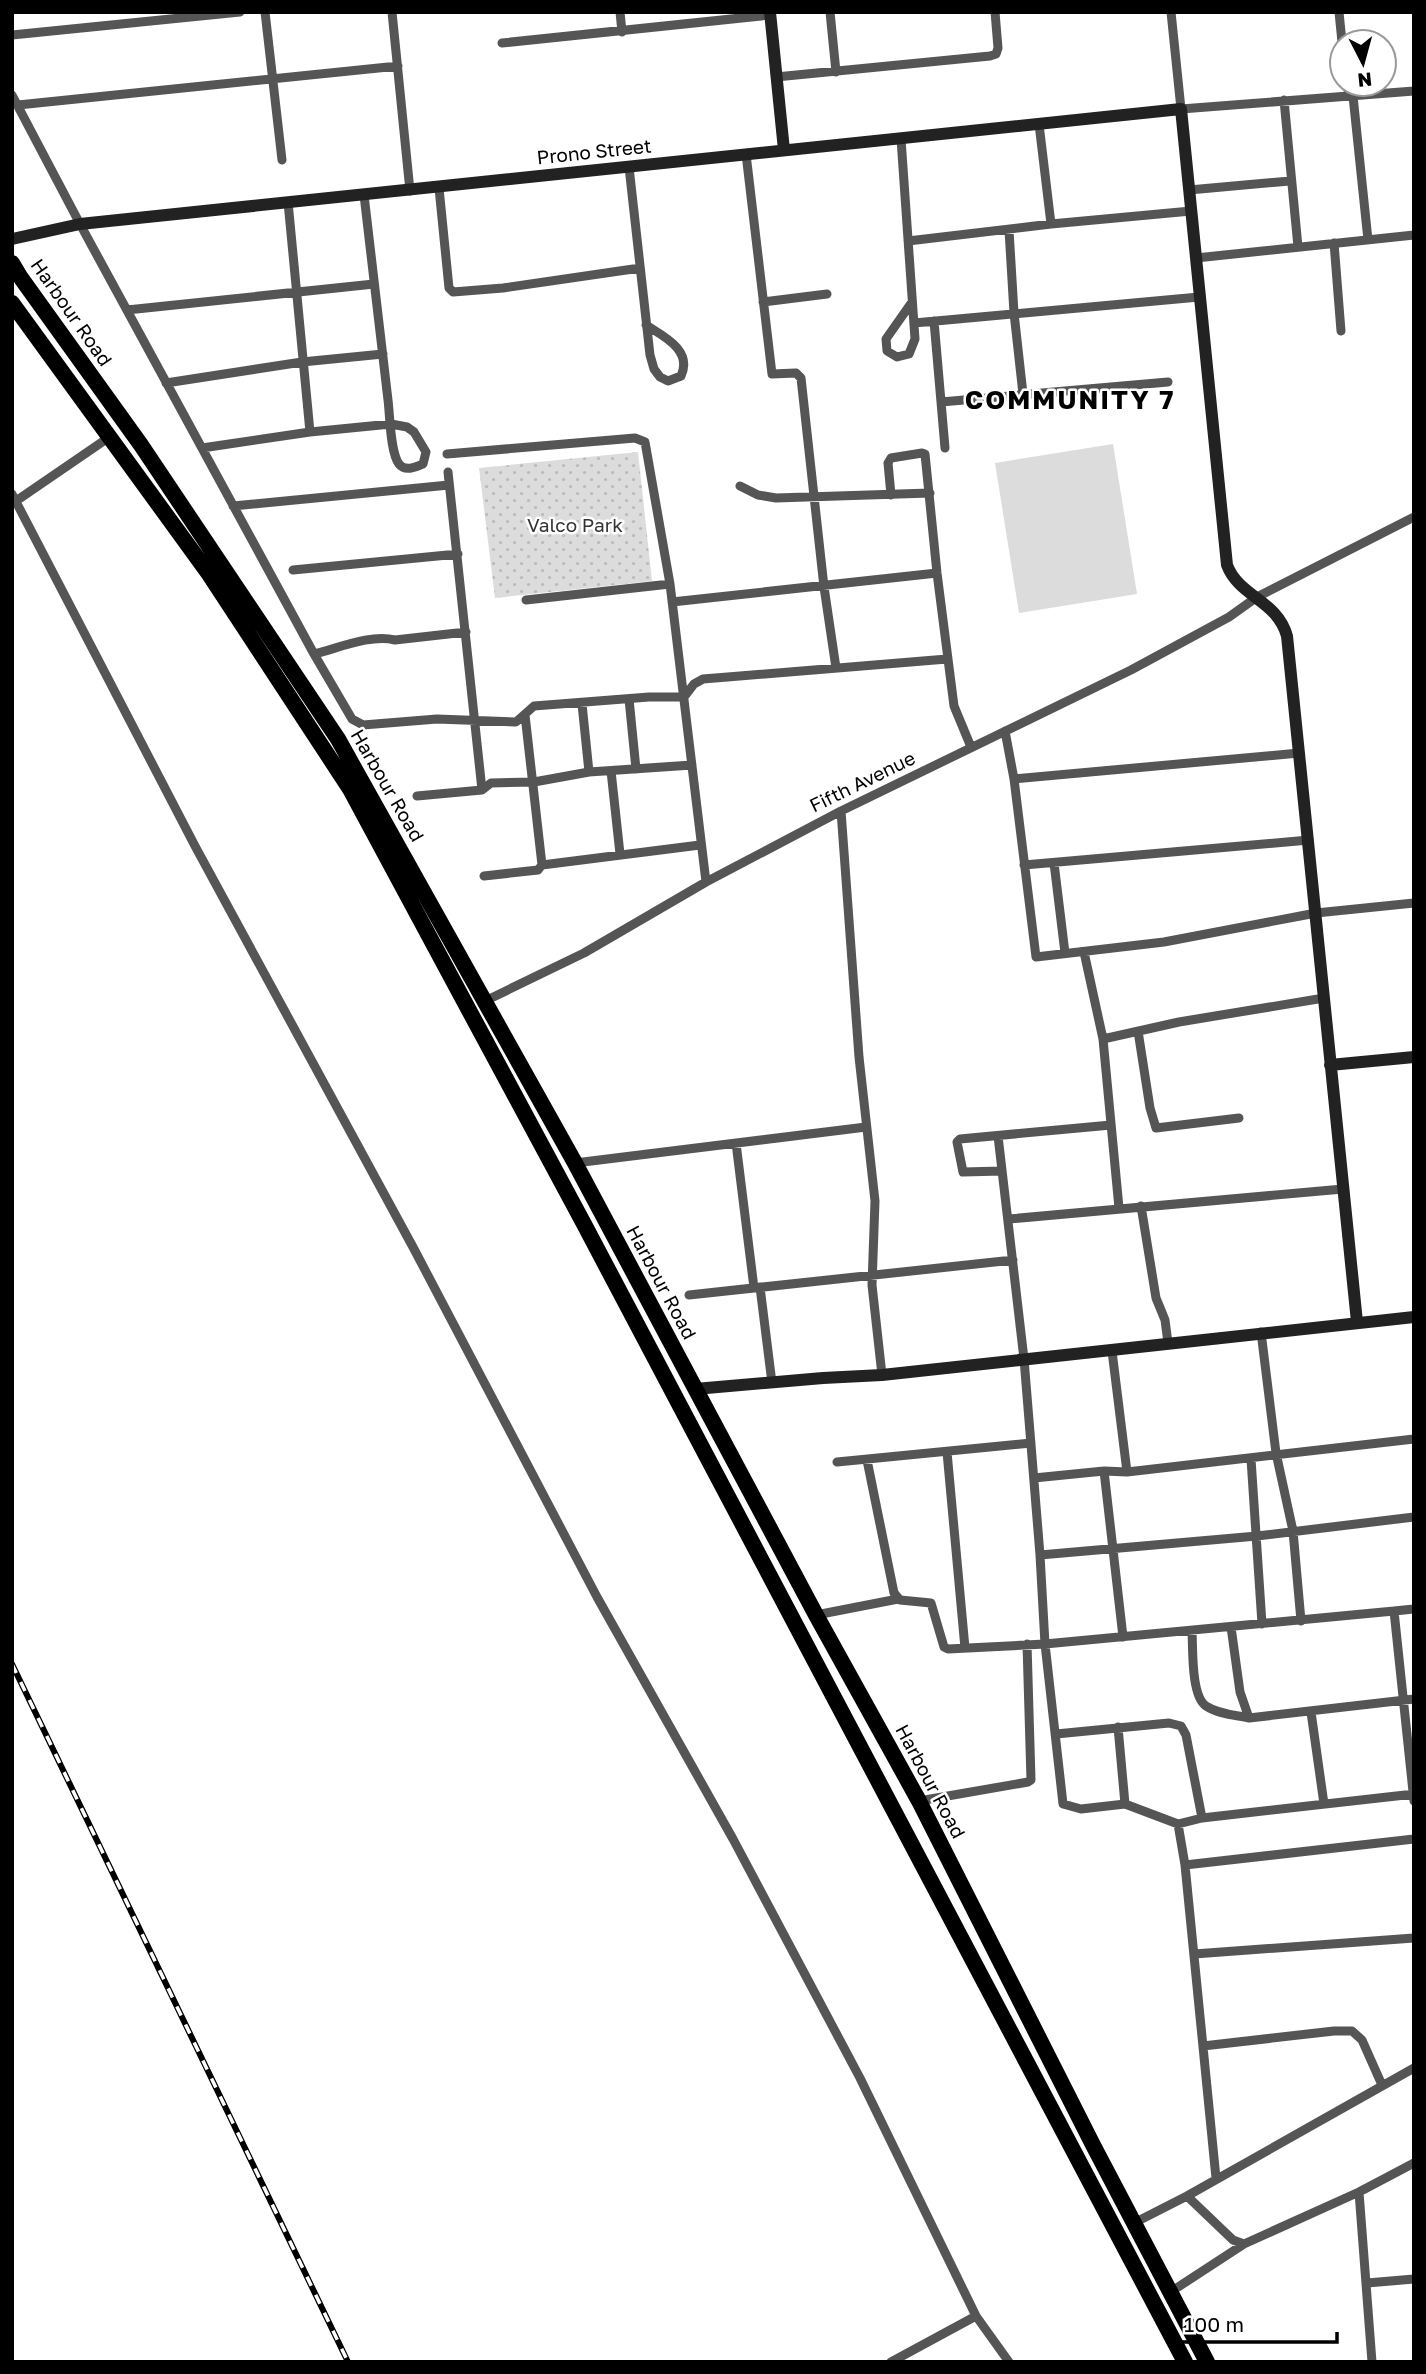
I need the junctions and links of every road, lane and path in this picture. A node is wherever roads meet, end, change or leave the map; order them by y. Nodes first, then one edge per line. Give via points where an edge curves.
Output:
1 (240, 12) edge
2 (265, 12) edge
3 (392, 12) edge
4 (620, 12) edge
5 (830, 12) edge
6 (995, 12) edge
7 (1171, 12) edge
8 (770, 14) edge
9 (743, 15) edge
10 (127, 17) edge
11 (622, 32) junction
12 (12, 34) edge
13 (502, 43) dead end
14 (398, 66) junction
15 (836, 72) junction
16 (776, 77) junction
17 (273, 80) junction
18 (12, 95) edge
19 (1328, 97) edge
20 (1351, 98) edge
21 (1284, 100) junction
22 (18, 105) junction
23 (1181, 109) junction
24 (1039, 124) junction
25 (901, 139) junction
26 (784, 150) junction
27 (746, 154) junction
28 (282, 160) dead end
29 (629, 167) junction
30 (1290, 181) junction
31 (439, 188) junction
32 (1189, 190) junction
33 (410, 191) junction
34 (364, 195) junction
35 (288, 202) junction
36 (1191, 211) junction
37 (80, 224) junction
38 (1051, 224) junction
39 (1009, 230) junction
40 (1414, 235) edge
41 (12, 239) edge
42 (1368, 240) junction
43 (908, 241) junction
44 (1334, 243) junction
45 (1298, 247) junction
46 (1196, 258) junction
47 (12, 263) edge
48 (640, 268) junction
49 (374, 284) junction
50 (297, 292) junction
51 (827, 294) dead end
52 (1199, 297) junction
53 (763, 302) junction
54 (912, 302) junction
55 (12, 303) edge
56 (127, 310) junction
57 (1014, 313) junction
58 (934, 321) junction
59 (914, 323) junction
60 (646, 325) junction
61 (1342, 331) dead end
62 (383, 354) junction
63 (302, 362) junction
64 (1168, 382) dead end
65 (166, 383) junction
66 (1023, 394) junction
67 (941, 402) junction
68 (391, 424) junction
69 (310, 432) junction
70 (108, 438) junction
71 (202, 448) junction
72 (945, 448) dead end
73 (447, 454) dead end
74 (448, 472) dead end
75 (449, 485) junction
76 (740, 485) dead end
77 (930, 493) junction
78 (891, 495) junction
79 (14, 497) edge
80 (815, 498) junction
81 (233, 506) junction
82 (1414, 517) edge
83 (457, 554) junction
84 (293, 570) dead end
85 (937, 573) junction
86 (670, 584) junction
87 (824, 587) junction
88 (1257, 597) junction
89 (526, 600) dead end
90 (672, 602) junction
91 (466, 632) junction
92 (314, 654) junction
93 (947, 659) junction
94 (836, 668) junction
95 (684, 697) junction
96 (628, 699) junction
97 (582, 704) junction
98 (526, 715) junction
99 (475, 721) junction
100 (1005, 731) junction
101 (971, 747) junction
102 (1299, 753) junction
103 (692, 765) junction
104 (636, 769) junction
105 (611, 771) junction
106 (589, 772) junction
107 (1014, 779) junction
108 (534, 782) junction
109 (482, 790) junction
110 (417, 796) dead end
111 (841, 811) junction
112 (1310, 840) junction
113 (700, 845) junction
114 (620, 854) junction
115 (1054, 863) junction
116 (542, 865) junction
117 (1024, 865) junction
118 (484, 876) dead end
119 (706, 882) junction
120 (1414, 903) edge
121 (1316, 913) junction
122 (1083, 952) junction
123 (1065, 953) junction
124 (1324, 998) junction
125 (485, 1001) junction
126 (1138, 1031) junction
127 (1103, 1039) junction
128 (1414, 1057) edge
129 (1330, 1065) junction
130 (1239, 1118) dead end
131 (1111, 1125) junction
132 (866, 1127) junction
133 (998, 1136) junction
134 (736, 1143) junction
135 (575, 1163) junction
136 (1002, 1171) junction
137 (1343, 1189) junction
138 (1141, 1206) junction
139 (1119, 1208) junction
140 (1009, 1219) junction
141 (1013, 1260) junction
142 (872, 1275) junction
143 (757, 1287) junction
144 (689, 1295) dead end
145 (1414, 1317) edge
146 (1357, 1322) junction
147 (1261, 1332) junction
148 (1168, 1343) junction
149 (1112, 1351) junction
150 (1024, 1359) junction
151 (882, 1375) junction
152 (772, 1383) junction
153 (695, 1389) junction
154 (1414, 1438) edge
155 (1031, 1443) junction
156 (947, 1452) junction
157 (1276, 1453) junction
158 (1251, 1459) junction
159 (867, 1460) junction
160 (837, 1462) dead end
161 (1104, 1471) junction
162 (1128, 1472) junction
163 (1034, 1478) junction
164 (1414, 1517) edge
165 (1293, 1531) junction
166 (1257, 1536) junction
167 (1113, 1550) junction
168 (1040, 1555) junction
169 (898, 1599) junction
170 (1414, 1609) edge
171 (1394, 1611) junction
172 (816, 1615) junction
173 (1301, 1621) junction
174 (1262, 1624) junction
175 (1231, 1627) junction
176 (1192, 1631) junction
177 (1123, 1637) junction
178 (1027, 1644) junction
179 (1045, 1644) junction
180 (965, 1648) junction
181 (1409, 1700) edge
182 (1311, 1712) junction
183 (1249, 1718) junction
184 (1118, 1727) junction
185 (1056, 1734) junction
186 (1413, 1797) edge
187 (919, 1801) junction
188 (1125, 1804) junction
189 (1324, 1804) junction
190 (1202, 1818) junction
191 (1178, 1824) junction
192 (1414, 1839) edge
193 (1185, 1866) junction
194 (1414, 1938) edge
195 (1194, 1954) junction
196 (1203, 2046) junction
197 (1414, 2068) edge
198 (1382, 2085) junction
199 (1414, 2163) edge
200 (1216, 2178) junction
201 (1359, 2192) junction
202 (1188, 2196) junction
203 (1134, 2223) junction
204 (1244, 2244) junction
205 (1414, 2279) edge
206 (1367, 2283) junction
207 (1172, 2291) junction
208 (976, 2316) junction
209 (891, 2362) edge
210 (1009, 2362) edge
211 (1185, 2362) edge
212 (1207, 2362) edge
213 (1372, 2362) edge

1 - 10 street
2 - 17 street
3 - 14 street
4 - 11 street
5 - 15 street
6 - 15 street via 996,54
7 - 23 street
8 - 9 street
8 - 16 street
9 - 11 street
10 - 12 street
11 - 13 street
14 - 17 street
14 - 33 street
15 - 16 street
16 - 26 street
17 - 22 street
17 - 28 street
18 - 22 street
19 - 21 street
20 - 42 street
21 - 23 street
21 - 30 street
22 - 37 street
23 - 24 street, Prono Street
23 - 32 street
24 - 25 street, Prono Street
24 - 38 street
25 - 26 street, Prono Street
25 - 43 street
26 - 27 street, Prono Street
27 - 29 street, Prono Street
27 - 53 street
29 - 31 street, Prono Street
29 - 48 street
30 - 32 street
30 - 45 street
31 - 33 street, Prono Street
31 - 48 street via 453,292
32 - 36 street
33 - 34 street, Prono Street
34 - 35 street, Prono Street
34 - 49 street
35 - 37 street, Prono Street
35 - 50 street
36 - 38 street
36 - 46 street
37 - 41 street, Prono Street
37 - 56 street
38 - 39 street
39 - 43 street
39 - 57 street
40 - 42 street
42 - 44 street
43 - 54 street
44 - 45 street
44 - 61 street
45 - 46 street
46 - 52 street
47 - 125 highway, Harbour Road via 141,445 338,739
48 - 60 street
49 - 50 street
49 - 62 street
50 - 56 street
50 - 63 street
51 - 53 street
52 - 57 street
52 - 88 street via 1227,565 1238,584
53 - 80 street via 772,373 800,375
54 - 59 street
54 - 59 street via 886,339 887,351 897,357 909,354 915,340
55 - 70 highway, Harbour Road
56 - 65 street
57 - 58 street
57 - 66 street
58 - 59 street
58 - 67 street
60 - 60 street via 654,369 668,381 681,376 685,369 679,350
62 - 63 street
62 - 68 street
63 - 65 street
63 - 69 street
64 - 66 street
65 - 71 street
66 - 67 street
67 - 72 street
68 - 68 street via 399,465 409,469 424,464 426,452 414,432
68 - 69 street
69 - 71 street
70 - 79 street
70 - 211 highway, Harbour Road via 209,574 350,789
71 - 81 street
73 - 86 street via 641,439 647,447
74 - 75 street
75 - 81 street
75 - 83 street
76 - 80 street via 758,495
77 - 78 street
77 - 78 street via 927,457 922,453 891,457
77 - 85 street
78 - 80 street
79 - 208 street via 195,846 860,2078
80 - 87 street
81 - 92 street
82 - 88 street, Fifth Avenue
83 - 84 street
83 - 91 street
85 - 87 street
85 - 93 street
86 - 89 street
86 - 90 street
87 - 90 street
87 - 94 street
88 - 100 street, Fifth Avenue via 1131,670
88 - 102 street via 1276,613 1287,636
90 - 95 street
91 - 92 street via 368,640
91 - 99 street
92 - 99 street via 359,724
93 - 94 street
93 - 101 street via 957,716
94 - 95 street via 703,679
95 - 96 street
95 - 103 street
96 - 97 street
96 - 104 street
97 - 98 street via 534,706
97 - 106 street
98 - 99 street via 516,722
98 - 108 street
99 - 109 street
100 - 101 street, Fifth Avenue
100 - 107 street
101 - 111 street, Fifth Avenue
102 - 107 street
102 - 112 street
103 - 104 street
103 - 113 street
104 - 105 street
105 - 106 street
105 - 114 street
106 - 108 street
107 - 117 street
108 - 109 street via 491,783
108 - 116 street
109 - 110 street
111 - 119 street, Fifth Avenue
111 - 132 street
112 - 115 street
112 - 121 street
113 - 114 street
113 - 119 street
114 - 116 street
115 - 117 street
115 - 123 street
116 - 118 street via 538,870
117 - 123 street via 1034,953 1039,957
119 - 125 street, Fifth Avenue via 584,953
120 - 121 street
121 - 122 street via 1164,942
121 - 124 street
122 - 123 street
122 - 127 street
124 - 126 street
124 - 129 street
125 - 135 highway, Harbour Road
126 - 127 street
126 - 130 street via 1156,1128
127 - 131 street
128 - 129 street
129 - 137 street
131 - 133 street
131 - 139 street
132 - 134 street
132 - 142 street via 875,1201
133 - 136 street
133 - 136 street via 960,1139 957,1145 963,1172
134 - 135 street
134 - 143 street
135 - 153 highway, Harbour Road
136 - 140 street
137 - 138 street
137 - 146 street
138 - 139 street
138 - 148 street
139 - 140 street
140 - 141 street
141 - 142 street
141 - 150 street
142 - 143 street
142 - 151 street
143 - 144 street
143 - 152 street
145 - 146 street
146 - 147 street
147 - 148 street
147 - 157 street
148 - 149 street
149 - 150 street
149 - 162 street
150 - 151 street
150 - 155 street
151 - 152 street
152 - 153 street
153 - 172 highway, Harbour Road
154 - 157 street
155 - 156 street
155 - 163 street
156 - 159 street
156 - 180 street
157 - 158 street
157 - 165 street
158 - 162 street
158 - 166 street
159 - 160 street
159 - 169 street
161 - 162 street
161 - 163 street
161 - 167 street
163 - 168 street
164 - 165 street
165 - 166 street
165 - 173 street
166 - 167 street
166 - 174 street
167 - 168 street
167 - 177 street
168 - 179 street
169 - 172 street
169 - 180 street via 931,1603 944,1647
170 - 171 street
171 - 173 street
171 - 181 street
172 - 187 highway, Harbour Road
173 - 174 street
174 - 175 street
175 - 176 street
175 - 183 street via 1240,1692
176 - 177 street
176 - 183 street via 1196,1692 1204,1705
177 - 179 street
178 - 179 street
178 - 180 street
178 - 187 street via 1031,1780
179 - 185 street
181 - 182 street
181 - 186 street
182 - 183 street
182 - 189 street
184 - 185 street
184 - 188 street
184 - 190 street via 1181,1726
185 - 188 street via 1063,1804 1081,1809
186 - 189 street
187 - 203 highway, Harbour Road
188 - 191 street
189 - 190 street
190 - 191 street
191 - 193 street
192 - 193 street
193 - 195 street
194 - 195 street
195 - 196 street
196 - 198 street via 1352,2031 1362,2040
196 - 200 street
197 - 198 street
198 - 200 street
199 - 201 street
200 - 202 street
201 - 204 street
201 - 206 street
202 - 203 street
202 - 204 street via 1233,2240
203 - 207 highway, Harbour Road
204 - 207 street
205 - 206 street
206 - 213 street
207 - 212 highway, Harbour Road
208 - 209 street
208 - 210 street

